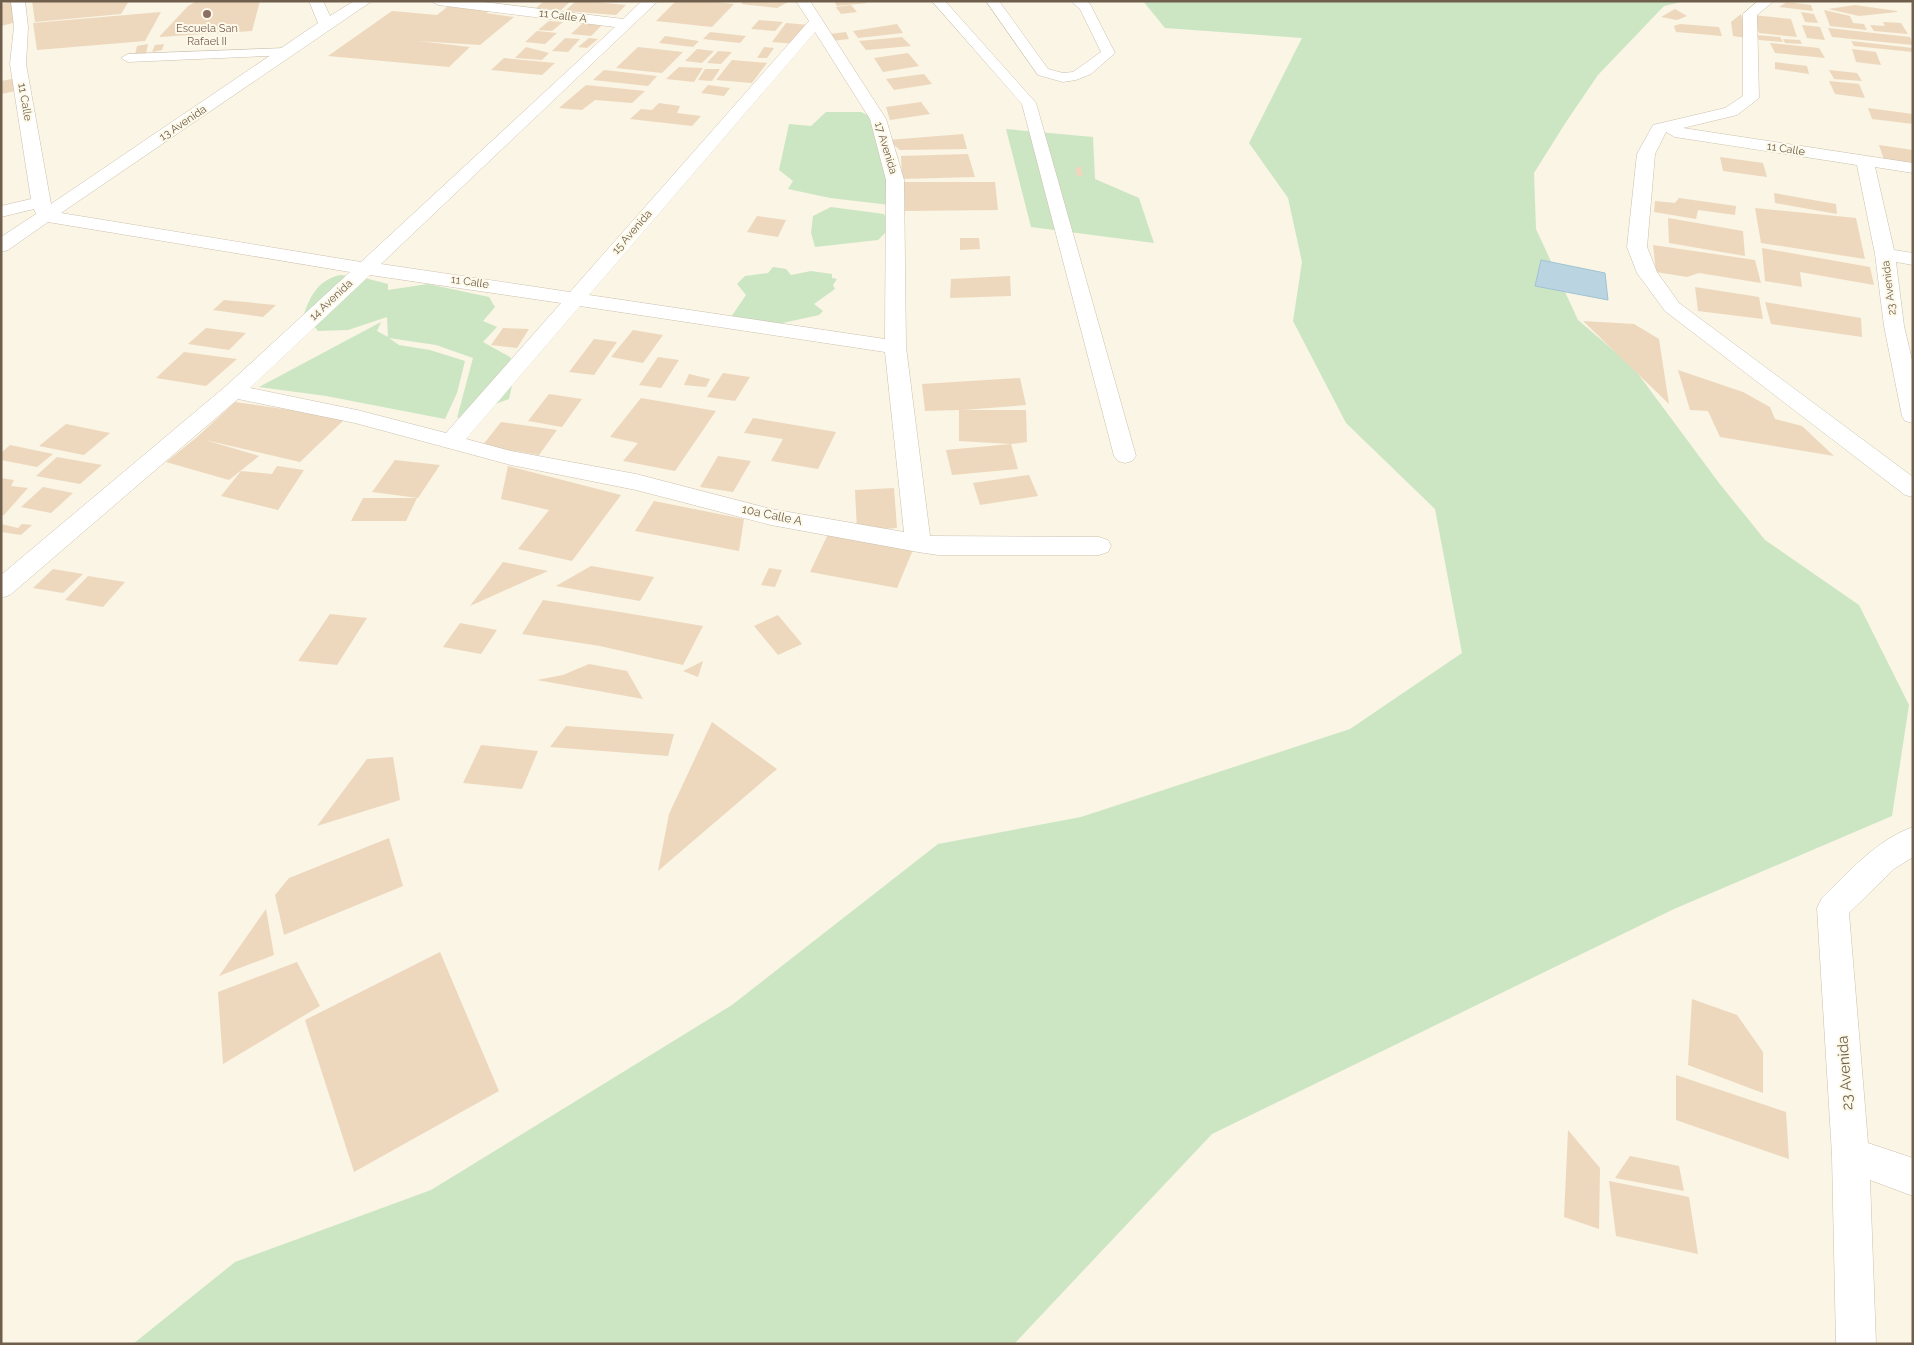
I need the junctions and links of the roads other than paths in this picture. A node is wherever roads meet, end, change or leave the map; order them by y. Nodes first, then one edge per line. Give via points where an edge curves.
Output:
1 (18, 1) edge
2 (316, 1) edge
3 (365, 1) edge
4 (438, 1) edge
5 (651, 1) edge
6 (803, 1) edge
7 (938, 1) edge
8 (992, 1) edge
9 (1077, 1) edge
10 (1767, 1) edge
11 (816, 22) junction
12 (326, 24) junction
13 (628, 24) junction
14 (21, 27) junction
15 (1, 30) edge
16 (286, 52) junction
17 (128, 58) dead end
18 (1659, 129) junction
19 (1865, 161) junction
20 (1913, 168) edge
21 (44, 209) junction
22 (1, 212) edge
23 (1, 246) edge
24 (1886, 254) junction
25 (1913, 259) edge
26 (366, 267) junction
27 (574, 298) junction
28 (895, 347) junction
29 (234, 391) junction
30 (1913, 416) edge
31 (450, 443) junction
32 (1125, 456) dead end
33 (1913, 489) edge
34 (918, 543) junction
35 (1099, 546) dead end
36 (1, 589) edge
37 (1913, 840) edge
38 (1851, 1155) junction
39 (1913, 1177) edge
40 (1856, 1344) edge

1 - 14 street, 11 Calle
2 - 12 street
3 - 12 street, 13 Avenida
4 - 13 street, 11 Calle A
5 - 13 street, 14 Avenida
6 - 11 street, 17 Avenida
7 - 32 lane via 1029,104
8 - 9 lane via 1043,72 1054,77 1080,76 1108,53 1085,7
10 - 18 street via 1750,14 1751,98 1731,112
11 - 27 street, 15 Avenida
11 - 28 street, 17 Avenida via 878,119 895,180
12 - 16 street, 13 Avenida
13 - 26 street, 14 Avenida
14 - 15 street
14 - 21 street, 11 Calle via 18,64
16 - 17 lane
16 - 21 street, 13 Avenida
18 - 19 street, 11 Calle
18 - 33 street via 1646,154 1637,247 1647,273 1672,307
19 - 20 street, 11 Calle
19 - 24 street, 23 Avenida
21 - 22 street
21 - 23 street, 13 Avenida
21 - 26 street, 11 Calle via 238,250
24 - 25 street
24 - 30 street, 23 Avenida via 1894,326
26 - 27 street, 11 Calle
26 - 29 street, 14 Avenida
27 - 28 street, 11 Calle
27 - 31 street, 15 Avenida
28 - 34 street, 17 Avenida
29 - 31 street, 10a Calle A via 357,417
29 - 36 street, 14 Avenida
31 - 34 street, 10a Calle A via 636,482 771,518
34 - 35 street, 10a Calle A via 938,546
37 - 38 street, 23 Avenida via 1883,860 1833,908
38 - 39 street
38 - 40 street, 23 Avenida

